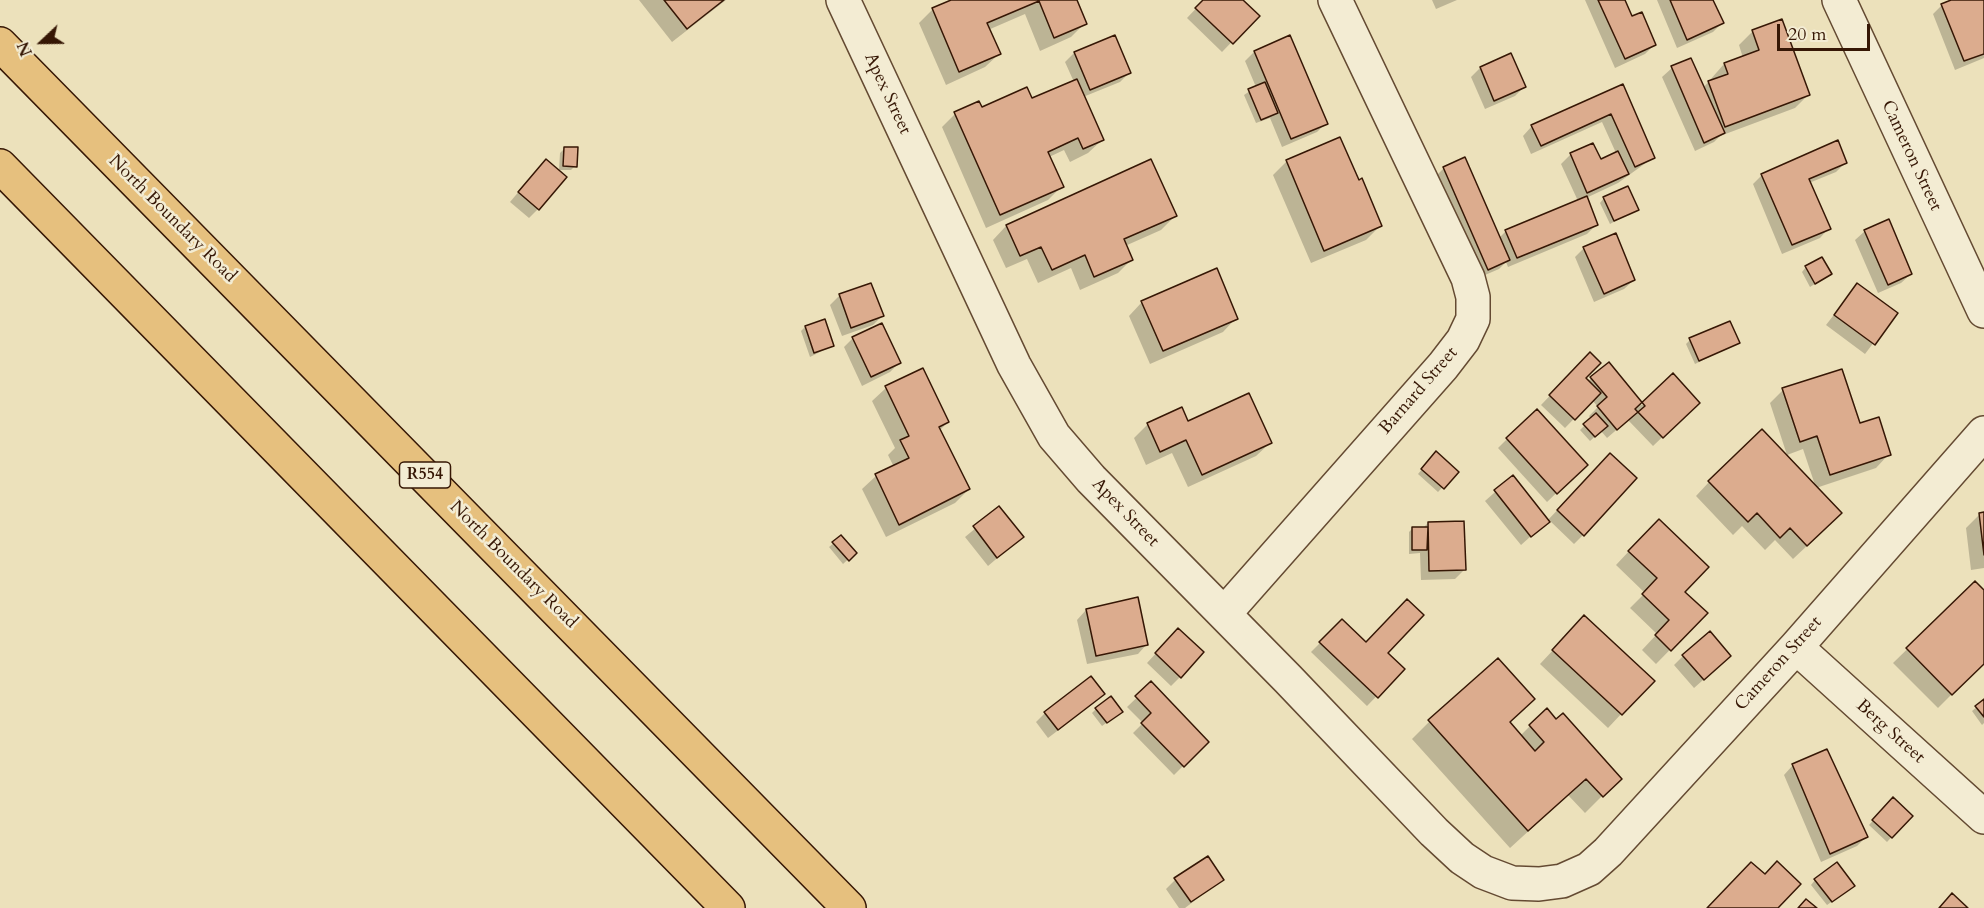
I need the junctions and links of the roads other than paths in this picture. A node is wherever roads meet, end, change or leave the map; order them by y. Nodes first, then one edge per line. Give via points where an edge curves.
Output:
1 (843, 0) edge
2 (1335, 0) edge
3 (1839, 0) edge
4 (0, 44) edge
5 (0, 166) edge
6 (1984, 311) edge
7 (1984, 433) edge
8 (1224, 614) junction
9 (1796, 647) junction
10 (1984, 817) edge
11 (1562, 881) joint
12 (728, 908) edge
13 (849, 908) edge

1 - 8 street, Apex Street via 1036,408 1091,479
2 - 8 street, Barnard Street via 1468,278 1473,319 1443,366
3 - 6 street, Cameron Street
4 - 13 main road, North Boundary Road / R554
5 - 12 main road
7 - 9 street, Cameron Street
8 - 11 street, Apex Street via 1462,858 1512,883
9 - 10 street, Berg Street
9 - 11 street, Cameron Street via 1608,852 1589,870

